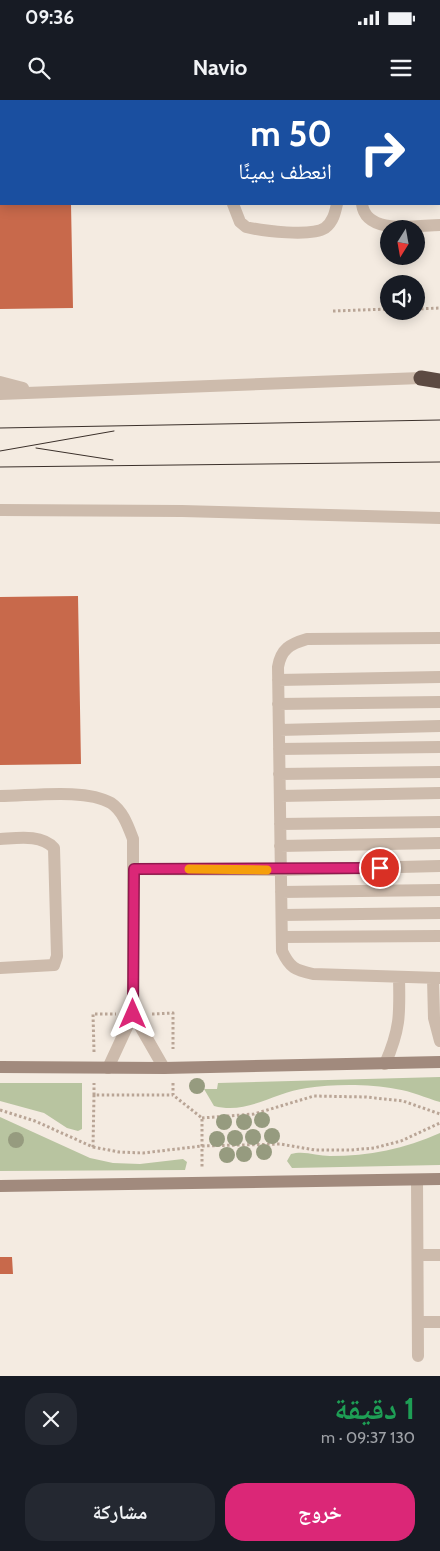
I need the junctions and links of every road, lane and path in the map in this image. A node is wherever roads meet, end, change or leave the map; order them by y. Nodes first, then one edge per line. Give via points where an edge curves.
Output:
1 (233, 205) edge
2 (337, 205) edge
3 (362, 205) edge
4 (440, 225) edge
5 (440, 308) edge
6 (380, 309) edge
7 (425, 309) edge
8 (333, 311) dead end
9 (440, 376) edge
10 (421, 378) junction
11 (440, 381) edge
12 (0, 382) edge
13 (35, 392) junction
14 (0, 394) edge
15 (0, 510) edge
16 (440, 518) edge
17 (440, 638) edge
18 (440, 677) edge
19 (278, 680) junction
20 (440, 702) edge
21 (278, 704) junction
22 (440, 726) edge
23 (279, 730) junction
24 (440, 747) edge
25 (279, 749) junction
26 (440, 772) edge
27 (279, 774) junction
28 (440, 793) edge
29 (0, 796) edge
30 (280, 796) junction
31 (440, 822) edge
32 (280, 824) junction
33 (0, 839) edge
34 (440, 843) edge
35 (280, 846) junction
36 (440, 866) edge
37 (134, 869) junction
38 (281, 870) junction
39 (440, 890) edge
40 (281, 892) junction
41 (440, 912) edge
42 (282, 915) junction
43 (440, 936) edge
44 (282, 938) junction
45 (0, 968) edge
46 (399, 978) junction
47 (437, 978) edge
48 (133, 1014) junction
49 (440, 1040) edge
50 (440, 1062) edge
51 (385, 1064) junction
52 (0, 1067) edge
53 (108, 1068) junction
54 (164, 1068) junction
55 (173, 1095) dead end
56 (0, 1110) edge
57 (440, 1114) edge
58 (202, 1118) dead end
59 (440, 1123) edge
60 (93, 1147) junction
61 (440, 1179) edge
62 (416, 1180) junction
63 (0, 1186) edge
64 (418, 1255) junction
65 (440, 1255) edge
66 (418, 1322) junction
67 (440, 1322) edge
68 (418, 1356) dead end

1 - 2 street via 240,222 246,227 313,232 325,228 332,221
3 - 4 street via 368,220 385,226
5 - 7 path
6 - 8 path
9 - 10 highway
10 - 11 highway
10 - 13 street
12 - 13 street
13 - 14 street
15 - 16 street via 182,510
17 - 19 street via 307,639 290,644 280,655
18 - 19 street
19 - 21 street
20 - 21 street
21 - 23 street
22 - 23 street
23 - 25 street
24 - 25 street
25 - 27 street
26 - 27 street
27 - 30 street
28 - 30 street
29 - 37 street via 79,796 112,804 125,819 133,839
30 - 32 street
31 - 32 street
32 - 35 street
33 - 45 street via 35,838 48,841 54,848 57,956 54,965
34 - 35 street
35 - 38 street
36 - 38 street
37 - 38 street
37 - 48 street
38 - 40 street
39 - 40 street
40 - 42 street
41 - 42 street
42 - 44 street
43 - 44 street
44 - 46 street via 282,951 297,971
46 - 47 street
46 - 51 street via 397,1037
47 - 49 street via 434,1018
48 - 53 street
48 - 54 street
50 - 51 street
51 - 54 street
52 - 53 street
53 - 54 street
55 - 60 path via 94,1095
56 - 60 path via 35,1121
57 - 58 path via 403,1102 314,1096 254,1114
59 - 60 path via 401,1141 366,1149 315,1150 280,1144 202,1146 143,1153
61 - 62 street
62 - 63 street
62 - 64 street
64 - 65 street
64 - 66 street
66 - 67 street
66 - 68 street

